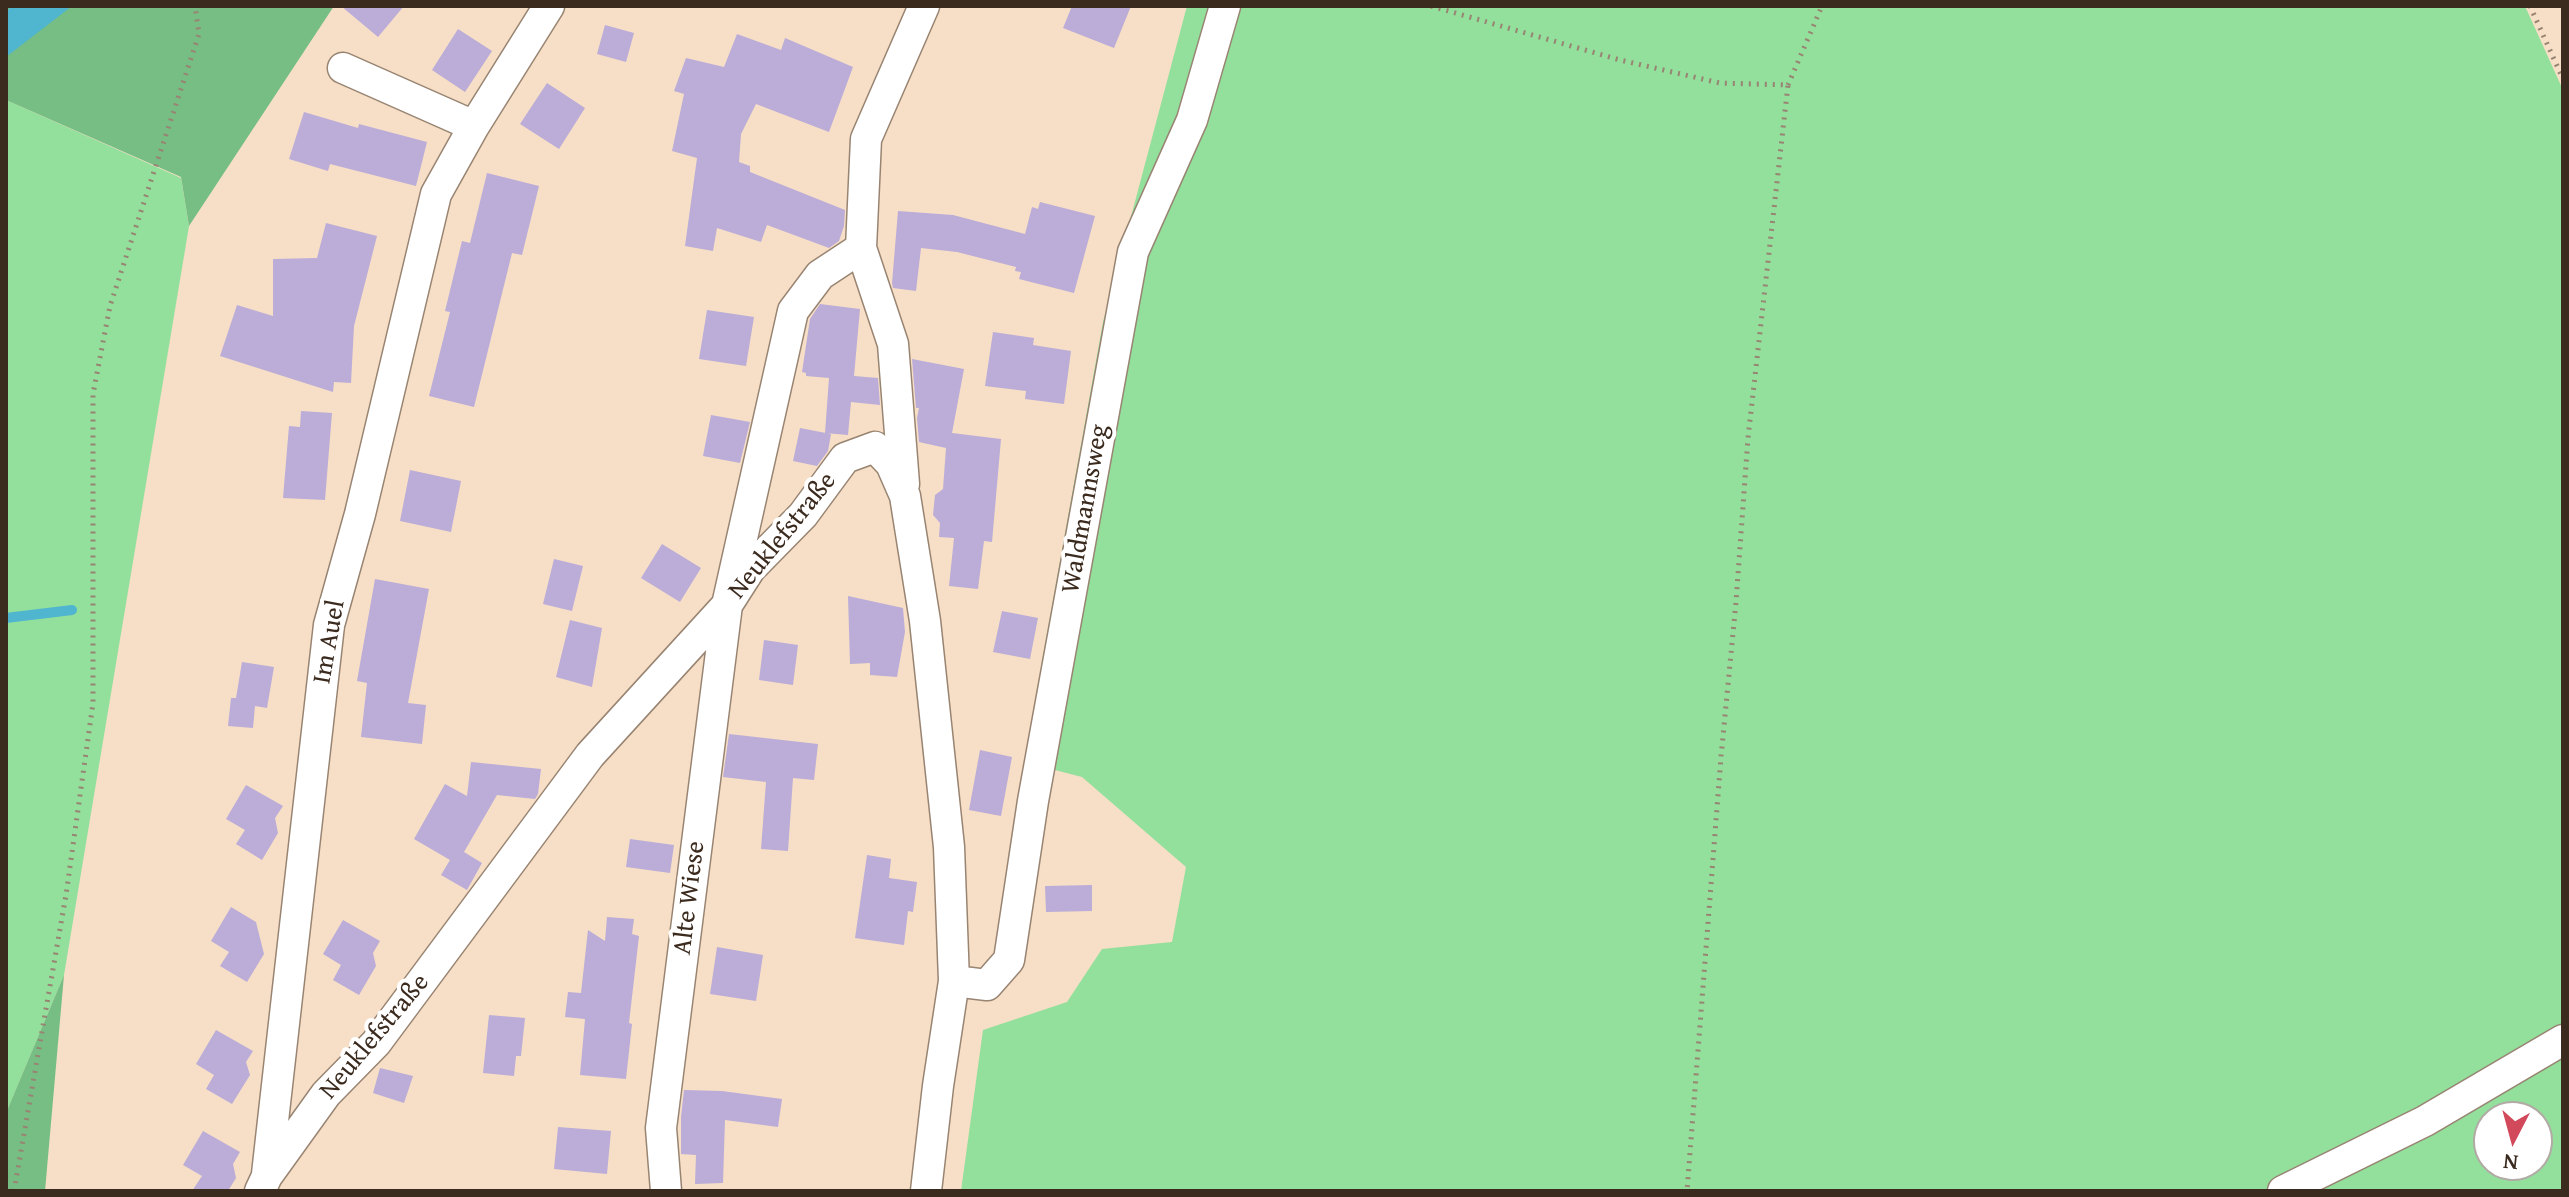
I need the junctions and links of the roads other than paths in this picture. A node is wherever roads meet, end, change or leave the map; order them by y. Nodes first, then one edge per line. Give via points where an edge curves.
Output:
1 (549, 6) edge
2 (924, 6) edge
3 (1225, 6) edge
4 (343, 68) dead end
5 (474, 126) junction
6 (861, 248) junction
7 (905, 496) junction
8 (727, 605) junction
9 (954, 981) junction
10 (2563, 1040) edge
11 (264, 1183) edge
12 (666, 1191) edge
13 (926, 1191) edge
14 (2283, 1191) edge

1 - 5 street, Im Auel
2 - 6 street via 866,139
3 - 9 street, Waldmannsweg via 1192,120 1133,252 1009,960 987,985
4 - 5 street
5 - 11 street, Im Auel via 436,194 329,625
6 - 7 street via 893,344
6 - 8 street, Alte Wiese via 820,275 793,311
7 - 8 street, Neuklefstraße via 891,464 875,447 845,458 803,515 750,569
7 - 9 street, Neuklefstraße via 925,621 949,847
8 - 11 street, Neuklefstraße via 590,755 376,1043 326,1094
8 - 12 street, Alte Wiese via 661,1128
9 - 13 street, Neuklefstraße
10 - 14 street via 2425,1121

